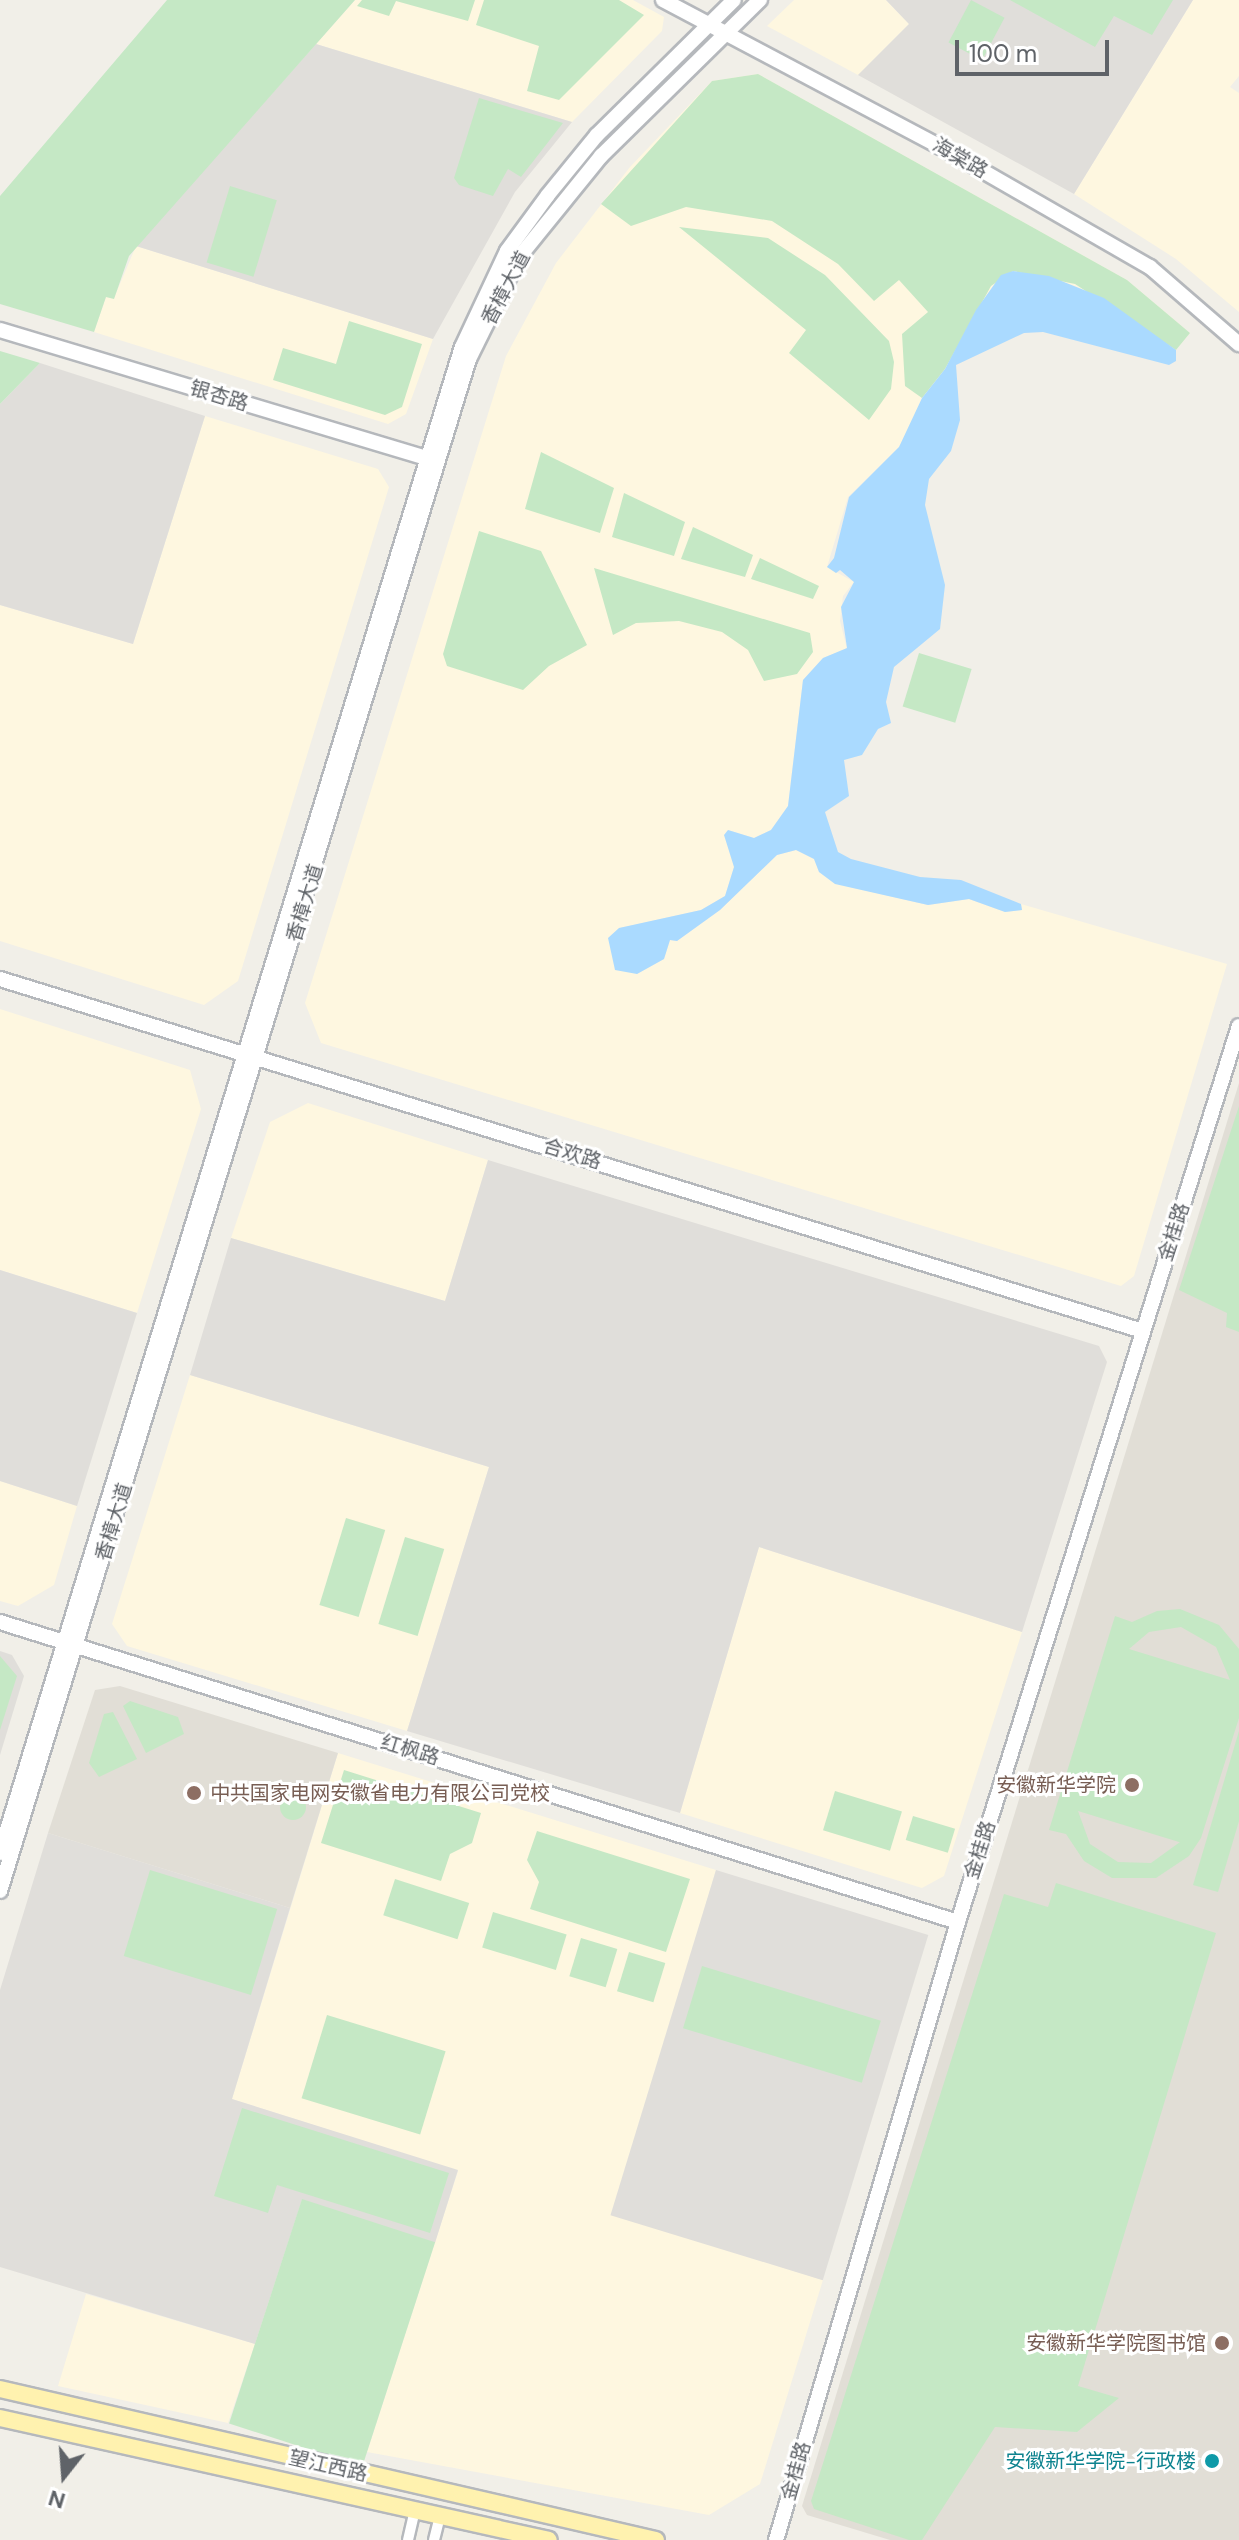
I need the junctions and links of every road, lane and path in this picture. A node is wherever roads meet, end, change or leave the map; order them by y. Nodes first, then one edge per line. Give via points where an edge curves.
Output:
1 (663, 0) edge
2 (734, 0) edge
3 (760, 0) edge
4 (709, 25) junction
5 (726, 34) junction
6 (0, 330) edge
7 (1239, 344) edge
8 (433, 459) junction
9 (0, 979) edge
10 (1239, 1026) edge
11 (252, 1054) junction
12 (1143, 1331) junction
13 (0, 1622) edge
14 (70, 1643) junction
15 (0, 1853) edge
16 (0, 1891) edge
17 (958, 1922) junction
18 (0, 2389) edge
19 (0, 2418) edge
20 (415, 2510) junction
21 (440, 2516) junction
22 (408, 2540) edge
23 (434, 2540) edge
24 (549, 2540) edge
25 (656, 2540) edge
26 (776, 2540) edge

1 - 4 street, 海棠路
2 - 4 street, 香樟大道
3 - 5 street, 香樟大道
4 - 5 street, 海棠路
4 - 8 street, 香樟大道 via 597,135 507,251 462,347
5 - 7 street, 海棠路 via 941,147 1150,267
5 - 8 street, 香樟大道 via 601,156 520,256 469,359
6 - 8 street, 银杏路
8 - 11 street, 香樟大道
9 - 11 street, 合欢路
10 - 12 street, 金桂路
11 - 12 street, 合欢路
11 - 14 street, 香樟大道
12 - 17 street, 金桂路
13 - 14 street, 红枫路
14 - 15 street, 香樟大道
14 - 16 street, 香樟大道
14 - 17 street, 红枫路
17 - 26 street, 金桂路
18 - 25 main road, 望江西路
19 - 20 main road, 望江西路
20 - 21 main road, 望江西路
20 - 22 street
21 - 23 street
21 - 24 main road, 望江西路

